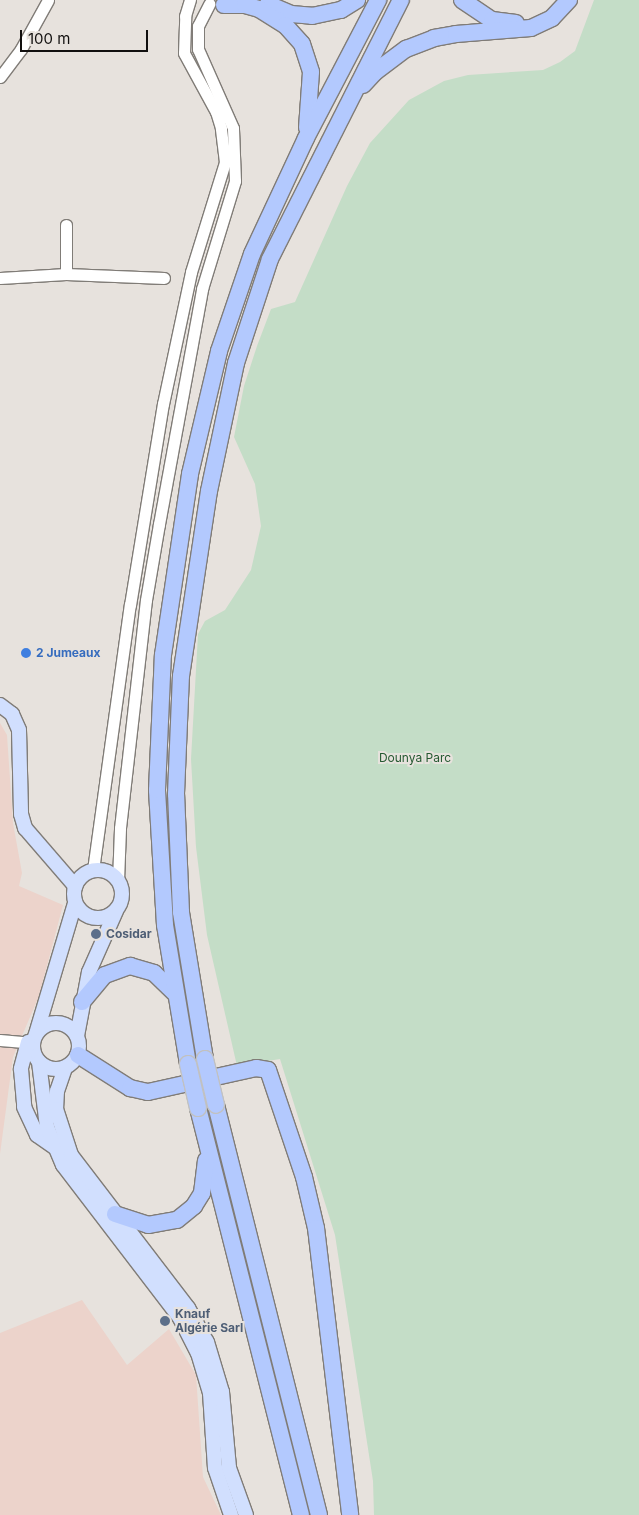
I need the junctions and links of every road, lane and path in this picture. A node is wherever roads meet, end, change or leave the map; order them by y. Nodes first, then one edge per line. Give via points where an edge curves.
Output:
1 (190, 0) edge
2 (357, 0) edge
3 (378, 0) edge
4 (401, 0) edge
5 (462, 0) edge
6 (559, 0) edge
7 (570, 0) edge
8 (46, 2) edge
9 (216, 2) edge
10 (260, 3) edge
11 (280, 16) junction
12 (0, 77) edge
13 (346, 103) junction
14 (306, 138) junction
15 (66, 225) dead end
16 (66, 274) junction
17 (0, 278) edge
18 (164, 278) dead end
19 (0, 706) edge
20 (58, 864) junction
21 (89, 872) junction
22 (118, 881) junction
23 (75, 886) junction
24 (75, 903) junction
25 (116, 911) junction
26 (174, 992) junction
27 (82, 1002) junction
28 (77, 1036) junction
29 (0, 1040) edge
30 (33, 1040) junction
31 (78, 1055) junction
32 (39, 1062) junction
33 (64, 1068) junction
34 (206, 1140) junction
35 (54, 1147) junction
36 (115, 1214) junction
37 (231, 1515) edge
38 (246, 1515) edge
39 (301, 1515) edge
40 (319, 1515) edge
41 (350, 1515) edge

1 - 21 street via 185,16 184,53 216,112 225,162 191,272 163,404
2 - 11 highway via 327,14
3 - 14 highway
4 - 13 highway
5 - 6 highway via 492,20 518,23 534,18
7 - 13 highway via 552,18 531,28 456,34 406,49 375,72
8 - 12 street via 22,49
9 - 10 highway
9 - 22 street via 198,26 198,49 233,128 235,181 202,289 158,524 120,828
10 - 11 highway
11 - 14 highway via 309,60 311,83
13 - 40 highway, bridge via 285,224 245,331 215,459 186,637 177,735 176,833 186,951 205,1059
14 - 26 highway via 252,254 219,351 197,439 170,601 159,700 157,790 159,865
15 - 16 street
16 - 17 street
16 - 18 street
19 - 20 main road via 12,714 19,730 20,799 25,828
20 - 21 main road
20 - 23 main road
21 - 22 main road via 105,871
21 - 23 main road
22 - 25 main road via 122,896
23 - 24 main road
24 - 25 main road via 91,918 107,917
24 - 30 main road
25 - 27 main road via 94,958
26 - 27 highway via 149,970 130,966 105,975
26 - 34 highway, bridge
27 - 28 main road
28 - 30 main road via 70,1027 54,1023 44,1026
28 - 31 main road
29 - 30 street
30 - 32 main road
30 - 35 main road via 21,1069 24,1108 37,1135
31 - 33 main road
31 - 41 highway via 130,1088 148,1092 256,1068 268,1070 304,1177 316,1228
32 - 33 main road via 48,1068
32 - 35 main road via 45,1118
33 - 36 main road via 56,1099 62,1135 77,1164
34 - 36 highway via 204,1186 189,1211 177,1220 156,1225 141,1224
34 - 39 highway
35 - 37 main road via 69,1174 157,1286 193,1341 207,1379 215,1468
36 - 38 main road via 188,1308 207,1342 222,1392 229,1468

